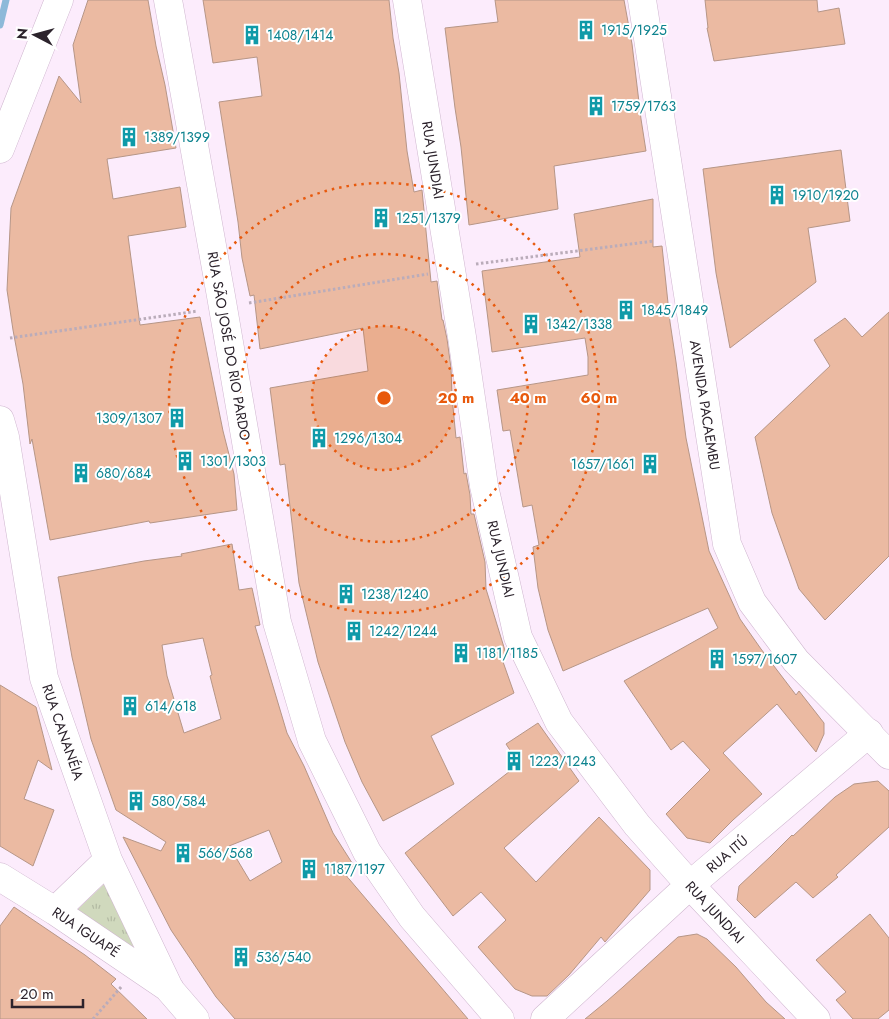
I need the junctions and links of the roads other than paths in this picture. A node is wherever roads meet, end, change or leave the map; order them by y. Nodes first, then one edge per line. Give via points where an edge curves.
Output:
1 (59, 0) edge
2 (168, 0) edge
3 (407, 0) edge
4 (642, 0) edge
5 (0, 149) edge
6 (0, 420) edge
7 (868, 734) junction
8 (889, 755) edge
9 (108, 860) junction
10 (0, 877) edge
11 (690, 885) junction
12 (55, 911) junction
13 (170, 990) junction
14 (195, 1019) edge
15 (500, 1019) edge
16 (545, 1019) edge
17 (816, 1019) edge

1 - 5 street
2 - 15 street, RUA SÃO JOSÉ DO RIO PARDO via 278,622 312,741 367,852 412,918
3 - 11 street, RUA JUNDIAI via 484,486 518,638 559,722 637,825
4 - 7 street, AVENIDA PACAEMBU via 727,544 752,602 796,661
6 - 9 street, RUA CANANÉIA via 44,678
7 - 8 street, AVENIDA PACAEMBU
7 - 11 street, RUA ITÚ
9 - 12 street
9 - 13 street, RUA CANANÉIA
10 - 12 street, RUA IGUAPÉ
11 - 16 street, RUA ITÚ
11 - 17 street, RUA JUNDIAI
12 - 13 street, RUA IGUAPÉ
13 - 14 street, RUA CANANÉIA

